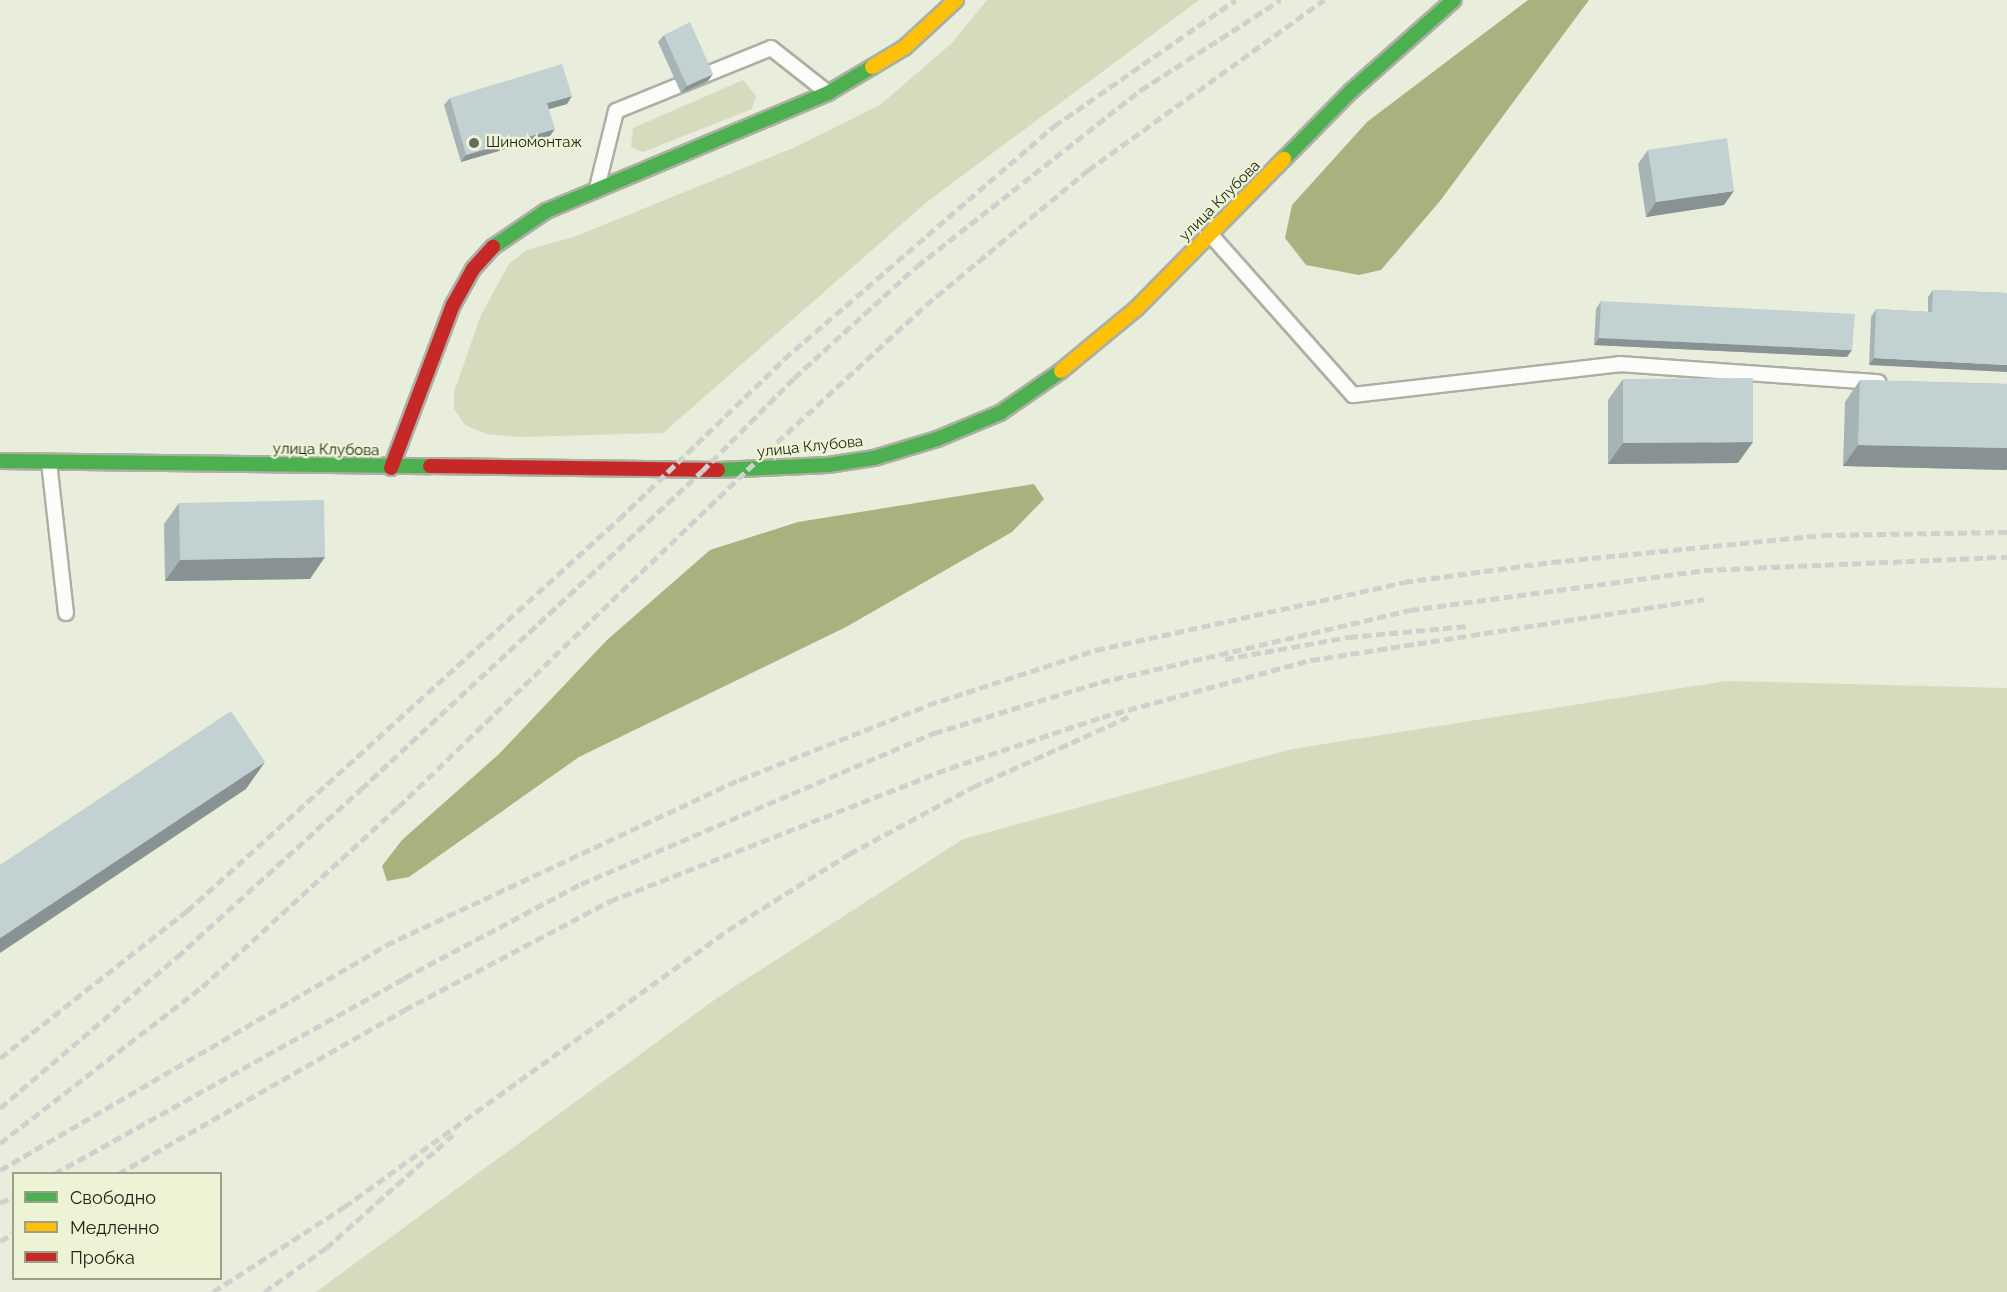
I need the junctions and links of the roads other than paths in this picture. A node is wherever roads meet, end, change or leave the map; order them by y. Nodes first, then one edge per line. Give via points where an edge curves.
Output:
1 (956, 0) edge
2 (1454, 0) edge
3 (828, 93) junction
4 (597, 190) junction
5 (1210, 234) junction
6 (1889, 382) edge
7 (0, 461) edge
8 (50, 462) junction
9 (390, 468) junction
10 (66, 613) dead end

1 - 3 street via 904,48
2 - 5 street, улица Клубова via 1351,92
3 - 4 street
3 - 4 lane via 771,48 616,111
4 - 9 street via 524,223 496,243 474,269 431,354
5 - 6 lane via 1353,394 1618,364
5 - 9 street, улица Клубова via 1136,309 1065,368 1000,412 937,439 874,458 747,470
7 - 8 street, улица Клубова
8 - 9 street, улица Клубова
8 - 10 lane

